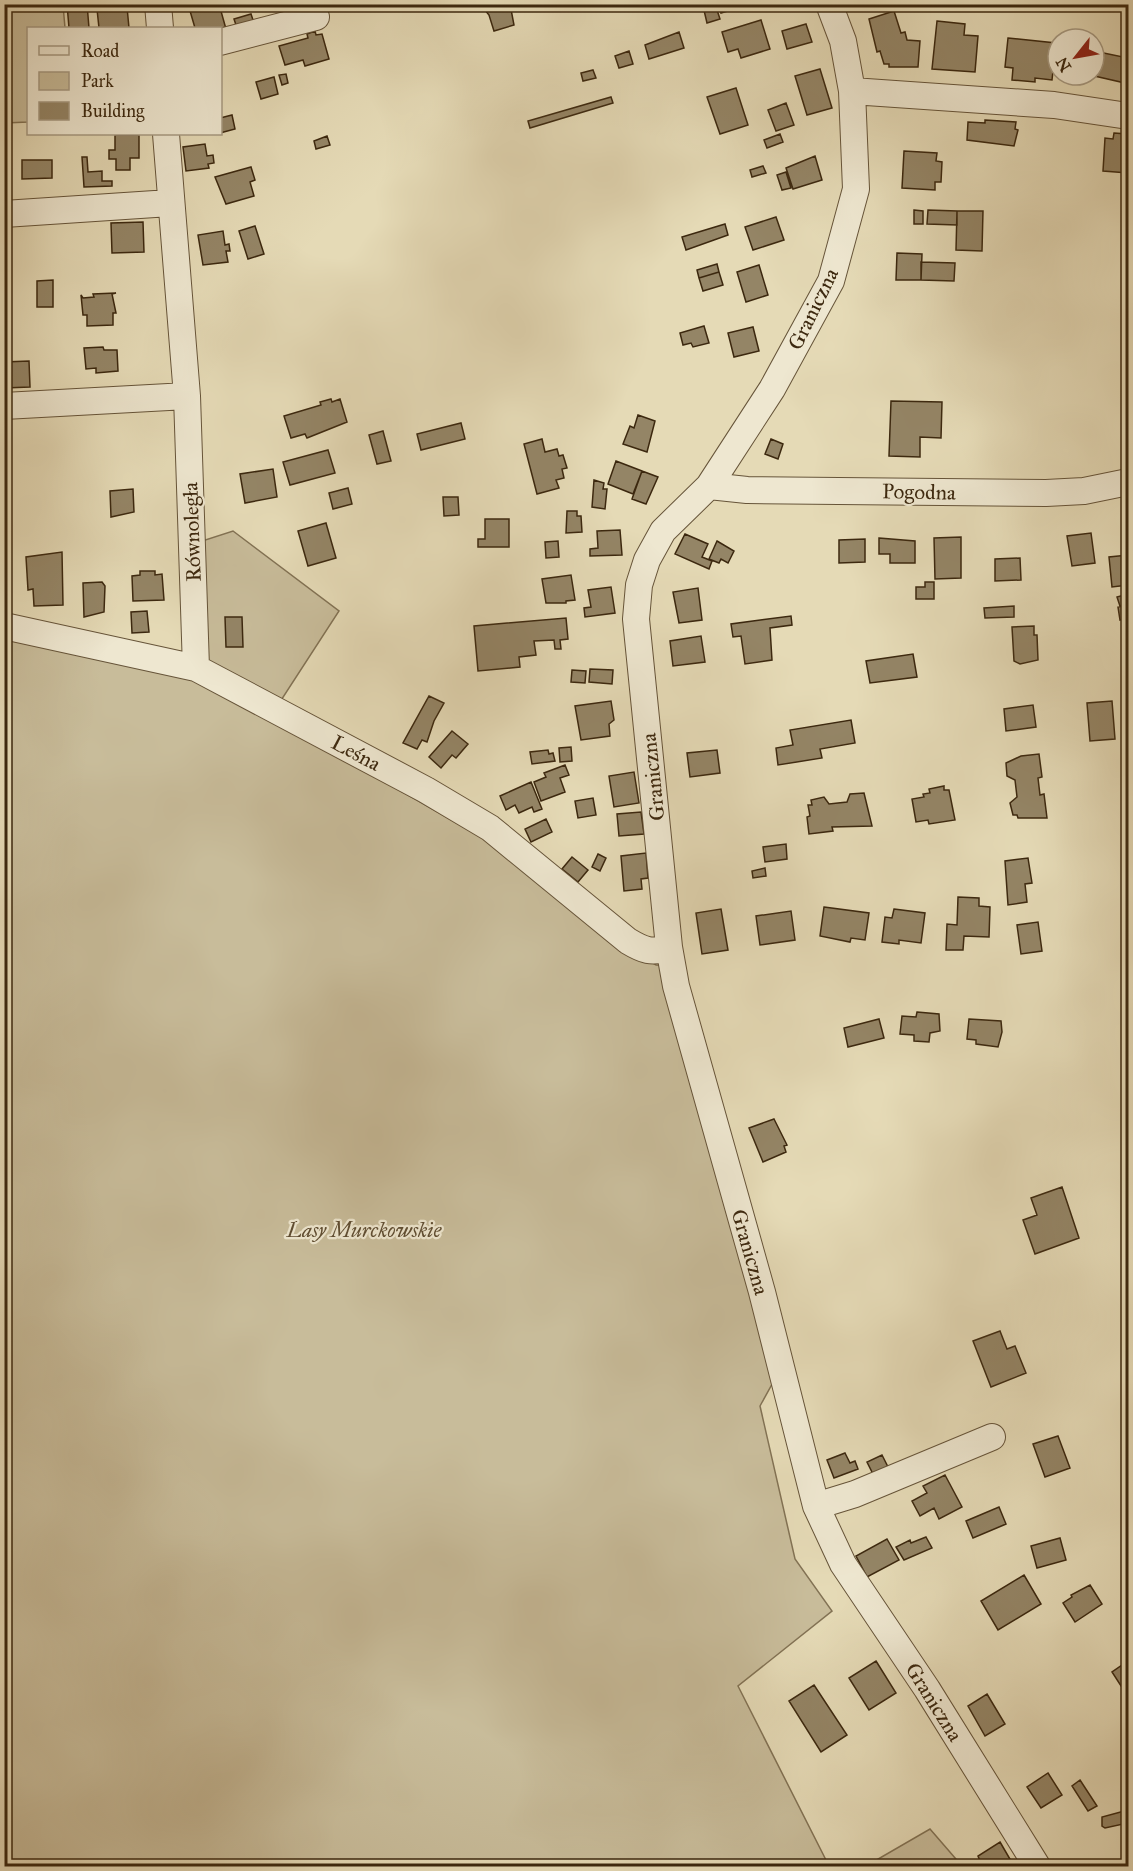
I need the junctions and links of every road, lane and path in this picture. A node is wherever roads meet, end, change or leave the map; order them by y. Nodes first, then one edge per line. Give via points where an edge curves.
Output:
1 (158, 4) edge
2 (829, 4) edge
3 (284, 15) edge
4 (316, 17) dead end
5 (160, 27) edge
6 (222, 41) edge
7 (852, 91) junction
8 (1128, 116) edge
9 (166, 135) edge
10 (170, 203) junction
11 (4, 214) edge
12 (187, 396) junction
13 (4, 406) edge
14 (1128, 482) edge
15 (709, 486) junction
16 (4, 626) edge
17 (196, 668) junction
18 (669, 948) junction
19 (992, 1437) dead end
20 (816, 1506) junction
21 (1037, 1866) edge

1 - 5 street
2 - 7 street, Graniczna via 843,41
3 - 4 street
3 - 6 street
7 - 8 street via 1054,105
7 - 15 street, Graniczna via 856,189 831,281 772,389
9 - 10 street, Równoległa
10 - 11 street
10 - 12 street, Równoległa
12 - 13 street
12 - 17 street, Równoległa
14 - 15 street, Pogodna via 1084,491 1046,493 747,490
15 - 18 street, Graniczna via 663,531 647,560 639,585 636,619
16 - 17 street, Leśna
17 - 18 street, Leśna via 490,828 628,941 644,950 658,952
18 - 20 street, Graniczna
19 - 20 street via 855,1494
20 - 21 street, Graniczna via 843,1564 927,1689

